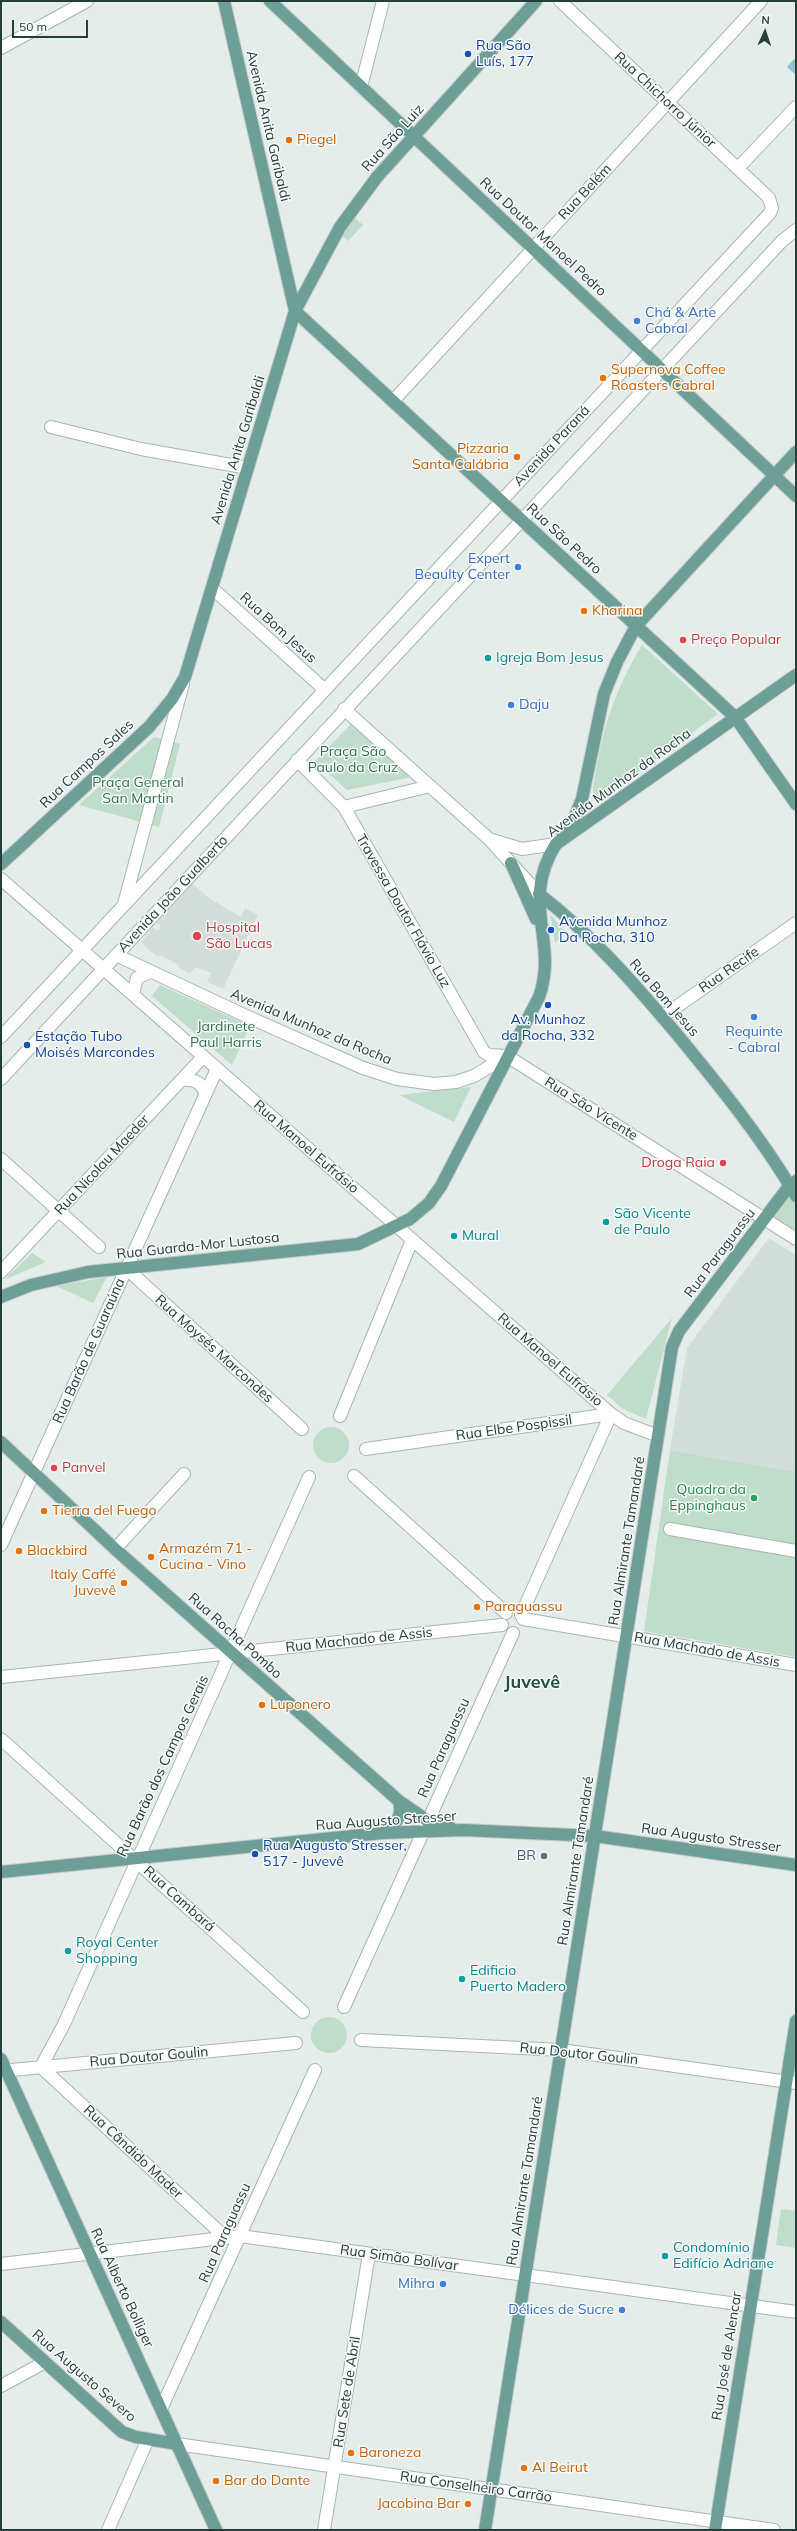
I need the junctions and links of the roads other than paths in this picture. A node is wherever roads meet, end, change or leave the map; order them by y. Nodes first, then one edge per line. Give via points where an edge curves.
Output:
1 (87, 1) edge
2 (224, 1) edge
3 (270, 1) edge
4 (383, 1) edge
5 (536, 1) edge
6 (560, 1) edge
7 (761, 1) edge
8 (1, 48) edge
9 (361, 87) junction
10 (668, 103) junction
11 (796, 107) edge
12 (414, 136) junction
13 (738, 168) junction
14 (769, 198) joint
15 (796, 230) edge
16 (533, 248) junction
17 (295, 311) junction
18 (642, 350) junction
19 (661, 369) junction
20 (393, 401) junction
21 (51, 427) dead end
22 (796, 452) edge
23 (248, 468) junction
24 (774, 475) junction
25 (796, 496) edge
26 (501, 501) junction
27 (521, 519) junction
28 (212, 588) junction
29 (636, 626) junction
30 (796, 675) edge
31 (185, 678) junction
32 (325, 690) junction
33 (344, 709) junction
34 (735, 718) junction
35 (297, 760) junction
36 (430, 786) junction
37 (796, 804) edge
38 (344, 807) junction
39 (489, 839) junction
40 (556, 844) junction
41 (511, 863) junction
42 (1, 864) edge
43 (1, 879) edge
44 (539, 894) junction
45 (124, 905) junction
46 (796, 922) edge
47 (540, 929) junction
48 (82, 950) junction
49 (116, 956) junction
50 (103, 969) junction
51 (150, 972) junction
52 (132, 994) junction
53 (662, 1017) junction
54 (1, 1037) edge
55 (507, 1056) junction
56 (203, 1057) junction
57 (217, 1069) junction
58 (1, 1079) edge
59 (182, 1080) junction
60 (205, 1094) junction
61 (1, 1159) edge
62 (794, 1188) edge
63 (59, 1211) junction
64 (764, 1219) junction
65 (397, 1227) junction
66 (412, 1240) junction
67 (796, 1240) edge
68 (100, 1247) dead end
69 (126, 1268) junction
70 (1, 1272) edge
71 (1, 1297) edge
72 (675, 1339) joint
73 (611, 1414) junction
74 (340, 1416) dead end
75 (302, 1429) dead end
76 (658, 1436) junction
77 (1, 1442) edge
78 (366, 1448) dead end
79 (34, 1472) junction
80 (184, 1474) dead end
81 (354, 1476) dead end
82 (309, 1477) dead end
83 (670, 1529) dead end
84 (1, 1545) edge
85 (115, 1549) junction
86 (796, 1552) edge
87 (506, 1613) junction
88 (522, 1617) junction
89 (502, 1625) junction
90 (513, 1632) junction
91 (627, 1636) junction
92 (232, 1654) junction
93 (796, 1665) edge
94 (1, 1677) edge
95 (1, 1739) edge
96 (399, 1801) junction
97 (426, 1826) junction
98 (463, 1830) joint
99 (382, 1833) junction
100 (595, 1836) junction
101 (136, 1859) junction
102 (796, 1865) edge
103 (1, 1872) edge
104 (344, 2007) dead end
105 (303, 2012) dead end
106 (796, 2021) edge
107 (361, 2040) dead end
108 (296, 2043) dead end
109 (561, 2050) junction
110 (1, 2059) edge
111 (41, 2067) junction
112 (315, 2070) dead end
113 (4, 2071) edge
114 (791, 2082) edge
115 (240, 2236) junction
116 (226, 2238) junction
117 (90, 2254) junction
118 (369, 2254) junction
119 (1, 2264) edge
120 (526, 2275) junction
121 (750, 2306) junction
122 (796, 2312) edge
123 (1, 2322) edge
124 (45, 2362) junction
125 (1, 2386) edge
126 (161, 2409) junction
127 (148, 2439) junction
128 (177, 2444) junction
129 (335, 2466) junction
130 (491, 2489) junction
131 (715, 2526) edge
132 (108, 2530) edge
133 (216, 2530) edge
134 (324, 2530) edge
135 (485, 2530) edge
136 (774, 2530) edge

1 - 8 street
2 - 17 main road, Avenida Anita Garibaldi
3 - 9 main road, Rua Doutor Manoel Pedro
4 - 9 street
5 - 12 main road, Rua São Luiz
6 - 10 street, Rua Chichorro Júnior
7 - 10 street, Rua Belém
9 - 12 main road, Rua Doutor Manoel Pedro
10 - 13 street, Rua Chichorro Júnior
10 - 16 street, Rua Belém
11 - 13 street
12 - 16 main road, Rua Doutor Manoel Pedro
12 - 17 main road, Rua São Luiz via 377,177 344,222
13 - 14 street, Rua Chichorro Júnior
14 - 18 street, Avenida Paraná via 772,208 767,217
15 - 19 street, Avenida Paraná via 782,241
16 - 18 main road, Rua Doutor Manoel Pedro
16 - 20 street, Rua Belém
17 - 20 main road, Rua São Pedro
17 - 23 main road, Avenida Anita Garibaldi
18 - 19 main road, Rua Doutor Manoel Pedro
18 - 26 street, Avenida Paraná
19 - 24 main road, Rua Doutor Manoel Pedro
19 - 27 street, Avenida Paraná
20 - 26 main road, Rua São Pedro
21 - 23 street via 141,449
22 - 24 main road
23 - 28 main road, Avenida Anita Garibaldi
24 - 25 main road, Rua Doutor Manoel Pedro
24 - 29 main road
26 - 27 main road, Rua São Pedro
26 - 32 street, Avenida Paraná
27 - 29 main road, Rua São Pedro
27 - 33 street, Avenida Paraná
28 - 31 main road, Avenida Anita Garibaldi
28 - 32 street, Rua Bom Jesus
29 - 34 main road, Rua São Pedro
29 - 40 main road via 604,694 578,810 567,831
30 - 34 main road, Avenida Munhoz da Rocha
31 - 42 main road, Rua Campos Sales via 149,727
31 - 45 street, Avenida Anita Garibaldi
32 - 45 street, Avenida João Gualberto
33 - 35 street, Avenida João Gualberto
33 - 36 street, Rua Bom Jesus
34 - 37 main road, Rua São Pedro
34 - 40 main road, Avenida Munhoz da Rocha
35 - 38 street, Travessa Doutor Flávio Luz
35 - 49 street, Avenida João Gualberto
36 - 38 street
36 - 39 street, Rua Bom Jesus
38 - 55 street, Travessa Doutor Flávio Luz via 484,1052 489,1055
39 - 40 street, Rua Bom Jesus via 522,849
39 - 41 street, Rua Bom Jesus
40 - 44 main road, Avenida Munhoz da Rocha via 542,871
41 - 44 street, Rua Bom Jesus
41 - 47 main road
43 - 48 street, Rua Manoel Eufrásio
44 - 47 main road, Avenida Munhoz da Rocha
44 - 53 main road, Rua Bom Jesus via 573,923
45 - 48 street, Avenida João Gualberto
46 - 53 street, Rua Recife
47 - 55 main road, Avenida Munhoz da Rocha via 545,962 543,986
48 - 50 street, Rua Manoel Eufrásio
48 - 54 street, Avenida João Gualberto
49 - 50 street, Avenida João Gualberto
49 - 51 street, Avenida Munhoz da Rocha
50 - 52 street, Rua Manoel Eufrásio
50 - 58 street, Avenida João Gualberto
51 - 52 street via 137,978
51 - 55 street, Avenida Munhoz da Rocha via 363,1068 397,1079 434,1084 456,1082 474,1076
52 - 56 street, Rua Manoel Eufrásio
53 - 62 main road, Rua Bom Jesus via 726,1095
55 - 64 street, Rua São Vicente
55 - 65 main road via 441,1186 421,1211
56 - 57 street, Rua Manoel Eufrásio
56 - 59 street, Rua Nicolau Maeder
57 - 60 street, Rua Barão de Guaraúna
57 - 65 street, Rua Manoel Eufrásio
59 - 60 street via 194,1080 200,1084
59 - 63 street, Rua Nicolau Maeder
60 - 69 street, Rua Barão de Guaraúna
61 - 63 street
62 - 64 main road, Rua Paraguassu
63 - 68 street
63 - 70 street, Rua Nicolau Maeder
64 - 67 street, Rua São Vicente
64 - 72 main road, Rua Paraguassu
65 - 66 street, Rua Manoel Eufrásio
65 - 69 main road, Rua Guarda-Mor Lustosa via 370,1240 344,1247
66 - 73 street, Rua Manoel Eufrásio
66 - 74 street
69 - 71 main road, Rua Guarda-Mor Lustosa via 65,1276 31,1285
69 - 75 street, Rua Moysés Marcondes
69 - 79 street, Rua Barão de Guaraúna
72 - 76 main road, Rua Almirante Tamandaré
73 - 76 street
73 - 78 street, Rua Elbe Pospissil
73 - 88 street
76 - 91 main road, Rua Almirante Tamandaré
77 - 79 main road, Rua Rocha Pombo
79 - 84 street, Rua Barão de Guaraúna
79 - 85 main road, Rua Rocha Pombo
80 - 85 street
81 - 87 street
82 - 92 street, Rua Barão dos Campos Gerais
83 - 86 street
85 - 92 main road, Rua Rocha Pombo
87 - 88 street via 515,1611
87 - 89 street via 502,1618
88 - 90 street via 521,1628
88 - 91 street, Rua Machado de Assis
89 - 90 street via 506,1631
89 - 92 street, Rua Machado de Assis
90 - 97 street, Rua Paraguassu
91 - 93 street, Rua Machado de Assis
91 - 100 main road, Rua Almirante Tamandaré
92 - 94 street, Rua Machado de Assis
92 - 96 main road, Rua Rocha Pombo
92 - 101 street, Rua Barão dos Campos Gerais
95 - 101 street, Rua Cambará
96 - 97 main road, Rua Rocha Pombo
96 - 99 main road via 399,1820
97 - 98 main road, Rua Rocha Pombo
97 - 99 main road, Rua Augusto Stresser
97 - 104 street, Rua Paraguassu
98 - 100 main road, Rua Augusto Stresser
99 - 101 main road, Rua Augusto Stresser
100 - 102 main road, Rua Augusto Stresser
100 - 109 main road, Rua Almirante Tamandaré
101 - 103 main road, Rua Augusto Stresser
101 - 105 street, Rua Cambará
101 - 111 street, Rua Barão dos Campos Gerais via 64,2024
106 - 114 main road, Rua José de Alencar
107 - 109 street, Rua Doutor Goulin
108 - 111 street, Rua Doutor Goulin
109 - 114 street, Rua Doutor Goulin
109 - 120 main road, Rua Almirante Tamandaré
110 - 113 main road, Rua Alberto Bolliger
111 - 113 street, Rua Doutor Goulin
111 - 116 street, Rua Cândido Mader
112 - 115 street, Rua Paraguassu
113 - 117 main road, Rua Alberto Bolliger
114 - 121 main road, Rua José de Alencar
115 - 116 street, Rua Simão Bolívar
115 - 118 street, Rua Simão Bolívar
115 - 126 street, Rua Paraguassu
116 - 117 street, Rua Simão Bolívar
117 - 119 street, Rua Simão Bolívar
117 - 126 main road, Rua Alberto Bolliger
118 - 120 street, Rua Simão Bolívar
118 - 129 street, Rua Sete de Abril
120 - 121 street, Rua Simão Bolívar
120 - 130 main road, Rua Almirante Tamandaré
121 - 122 street, Rua Simão Bolívar
121 - 131 main road, Rua José de Alencar
123 - 124 main road, Rua Augusto Severo
124 - 125 street
124 - 127 main road, Rua Augusto Severo via 122,2432
126 - 128 main road, Rua Alberto Bolliger
127 - 128 main road, Rua Augusto Severo
127 - 132 street
128 - 129 street, Rua Conselheiro Carrão
128 - 133 main road, Rua Alberto Bolliger
129 - 130 street, Rua Conselheiro Carrão
129 - 134 street, Rua Sete de Abril
130 - 131 street, Rua Conselheiro Carrão
130 - 135 main road, Rua Almirante Tamandaré
131 - 136 street, Rua Conselheiro Carrão

